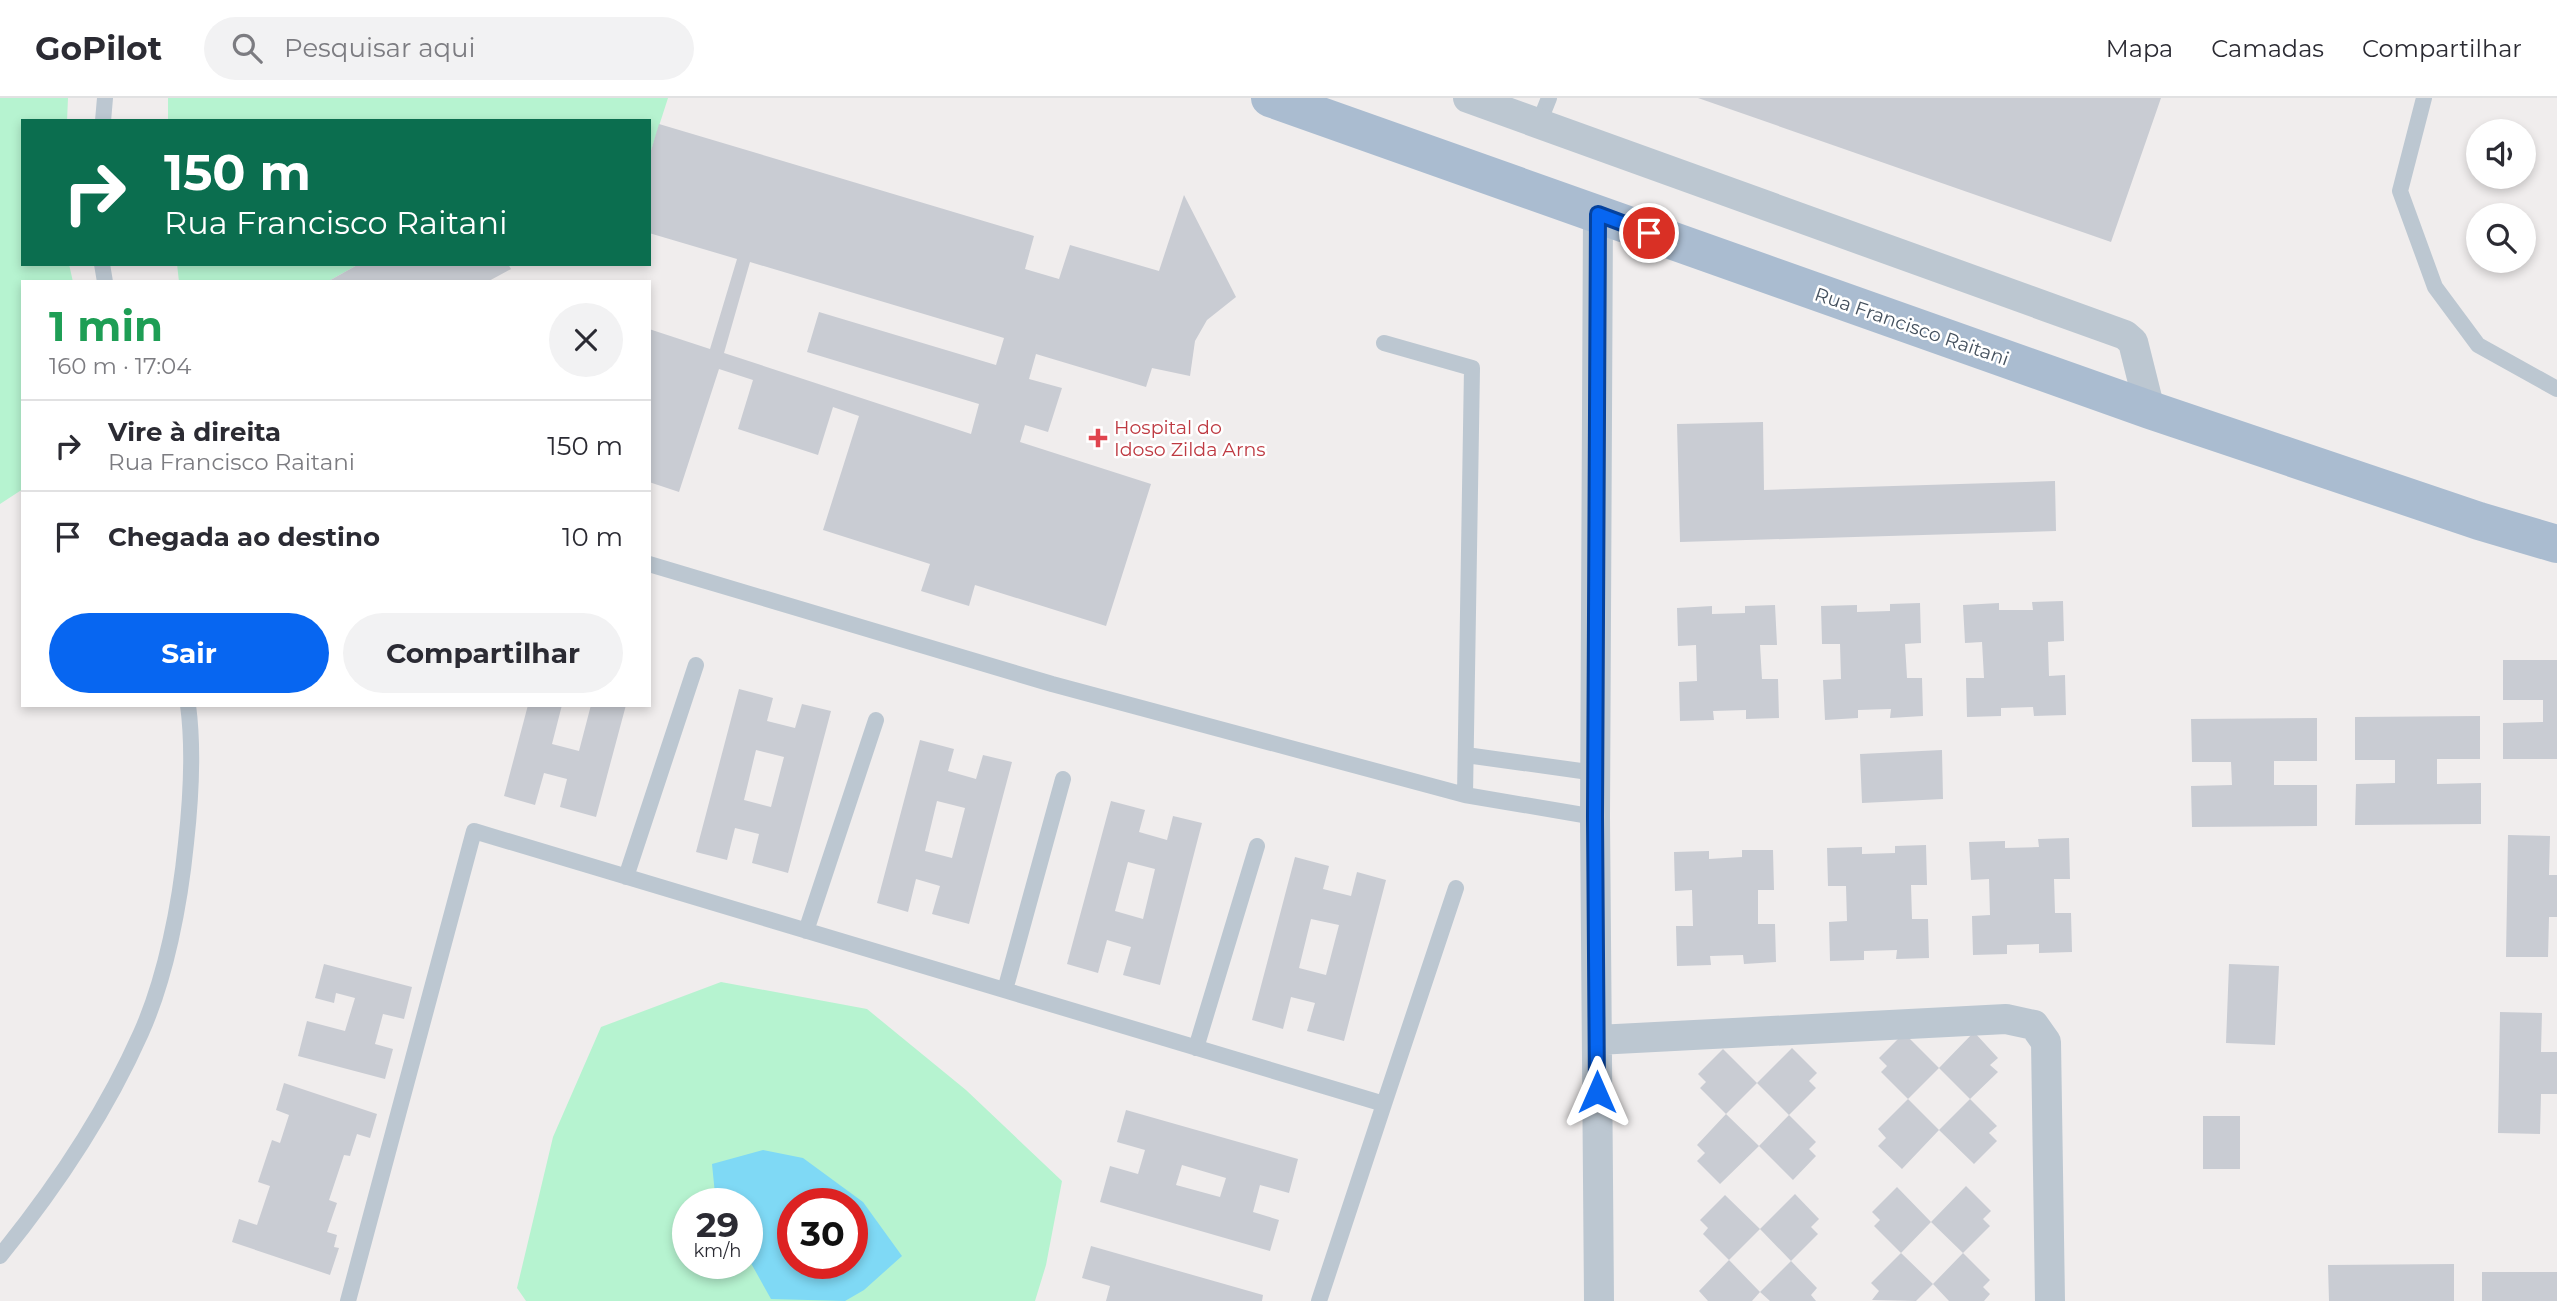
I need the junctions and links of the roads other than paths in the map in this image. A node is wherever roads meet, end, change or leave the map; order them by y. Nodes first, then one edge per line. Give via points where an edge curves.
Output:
1 (106, 98) edge
2 (1270, 98) edge
3 (1468, 98) edge
4 (2424, 98) edge
5 (1544, 111) edge
6 (103, 119) edge
7 (1598, 214) junction
8 (1384, 343) dead end
9 (2557, 389) edge
10 (2150, 410) junction
11 (2557, 544) edge
12 (651, 565) edge
13 (696, 665) dead end
14 (188, 707) edge
15 (876, 720) dead end
16 (1466, 755) junction
17 (1596, 773) junction
18 (1063, 779) dead end
19 (1465, 795) junction
20 (1595, 817) junction
21 (1257, 846) dead end
22 (626, 877) junction
23 (1456, 888) dead end
24 (806, 931) junction
25 (1006, 990) junction
26 (1597, 1040) junction
27 (1196, 1048) junction
28 (1384, 1104) junction
29 (0, 1256) edge
30 (348, 1301) edge
31 (1319, 1301) edge
32 (1599, 1301) edge
33 (2050, 1301) edge

1 - 6 lane
2 - 7 main road, Rua Francisco Raitani
3 - 5 street
4 - 9 lane via 2400,191 2435,287 2477,345
5 - 10 street via 2125,335 2133,342
7 - 10 main road, Rua Francisco Raitani
7 - 17 street
8 - 16 lane via 1472,368
10 - 11 main road, Rua Francisco Raitani
12 - 19 lane via 1052,684
13 - 22 lane
14 - 29 lane via 191,797 183,878 167,956 142,1031 63,1174
15 - 24 lane
16 - 17 lane
16 - 19 lane
17 - 20 street
18 - 25 lane
19 - 20 lane
20 - 26 street
21 - 27 lane
22 - 24 lane
22 - 30 lane via 474,831
23 - 28 lane
24 - 25 lane
25 - 27 lane
26 - 32 street
26 - 33 street via 2006,1018 2034,1025 2046,1042
27 - 28 lane
28 - 31 lane

